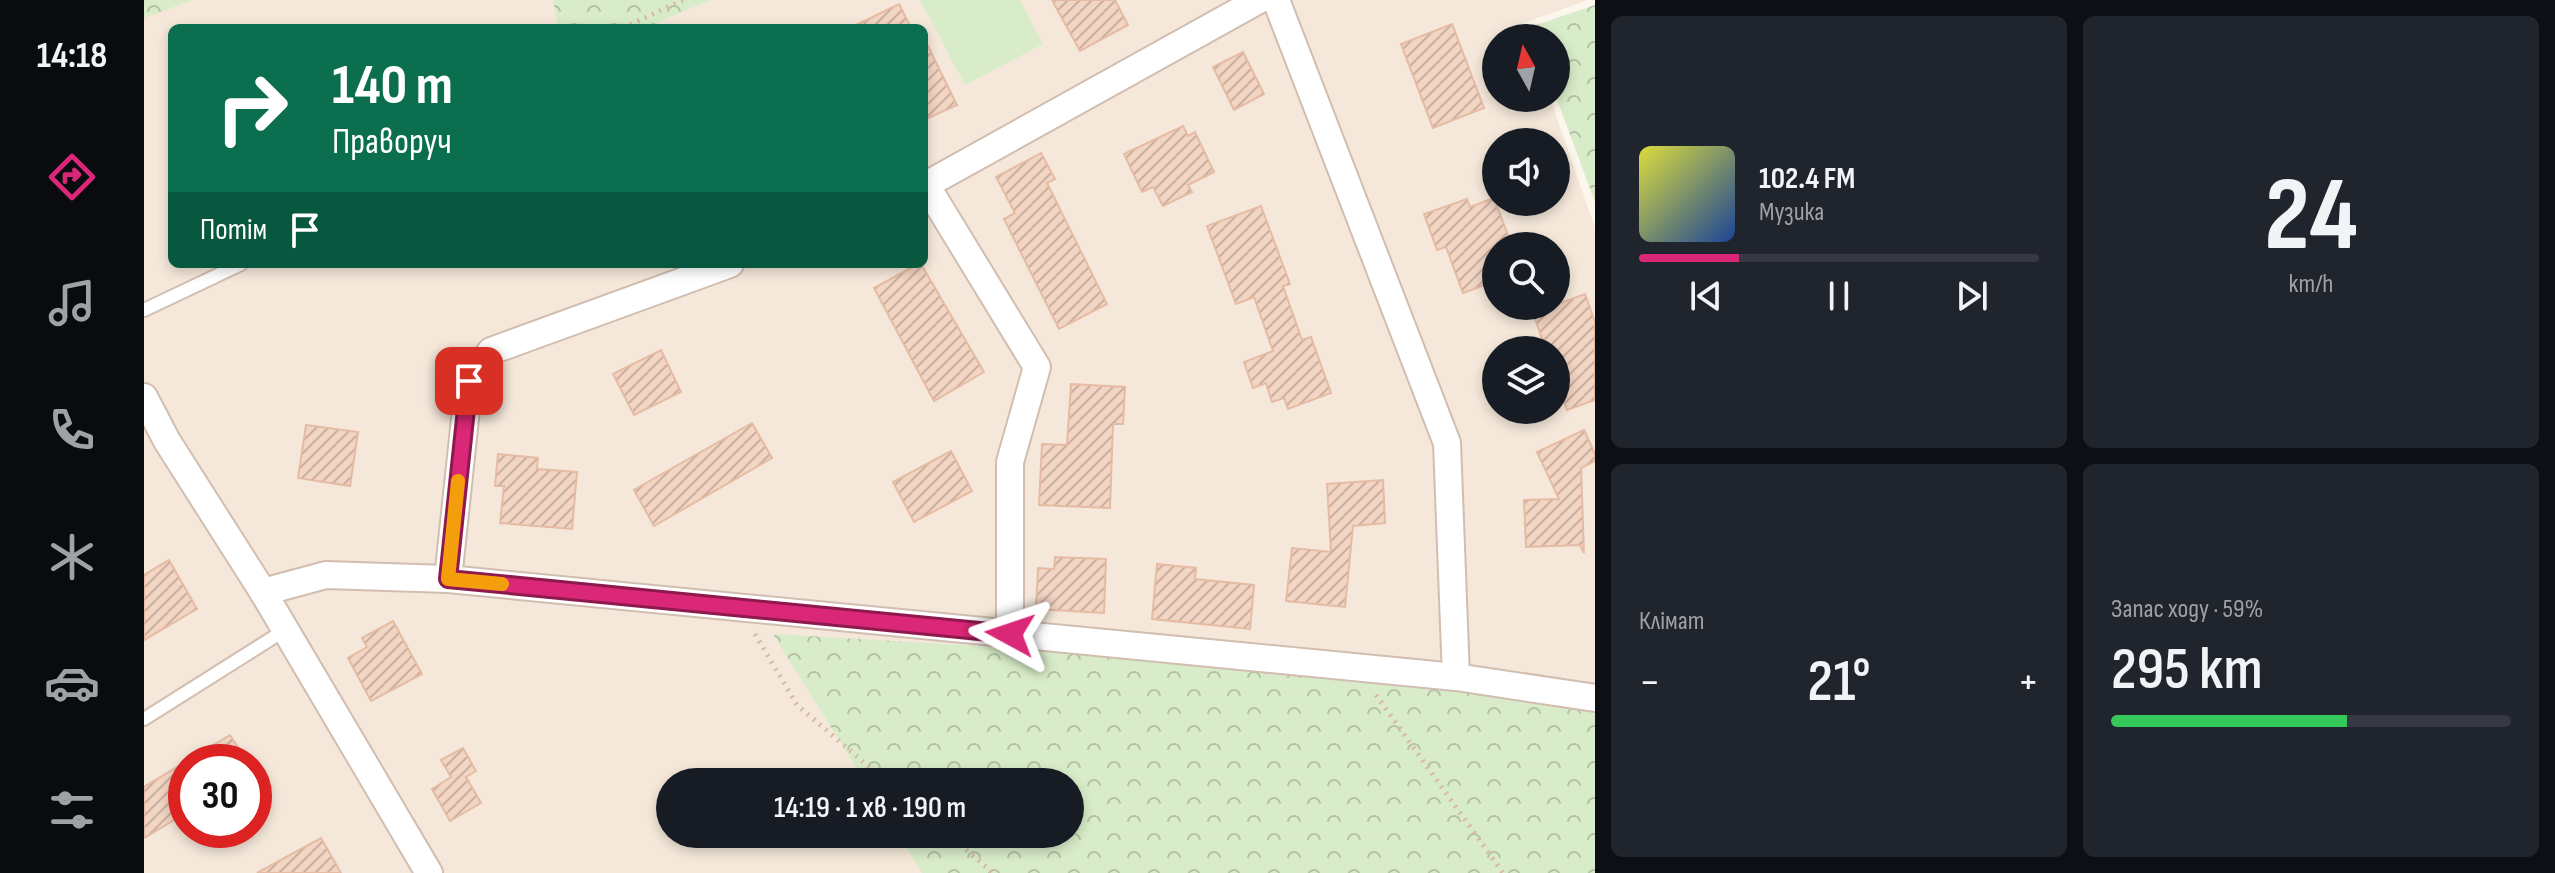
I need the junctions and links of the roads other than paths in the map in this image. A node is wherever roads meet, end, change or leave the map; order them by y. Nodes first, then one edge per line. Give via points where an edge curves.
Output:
1 (1259, 0) edge
2 (1276, 0) edge
3 (928, 184) edge
4 (928, 191) edge
5 (233, 268) edge
6 (719, 268) edge
7 (144, 310) edge
8 (144, 397) edge
9 (448, 579) junction
10 (263, 592) junction
11 (285, 630) junction
12 (1010, 634) junction
13 (1456, 677) junction
14 (1595, 698) edge
15 (144, 719) edge
16 (429, 873) edge

1 - 3 street
2 - 13 street via 1447,443
4 - 12 street via 1037,367 1010,462
5 - 7 lane
6 - 9 street via 491,351 469,381
8 - 10 street
9 - 10 street via 326,575
9 - 12 street
10 - 11 street
11 - 15 lane
11 - 16 street
12 - 13 street
13 - 14 street

